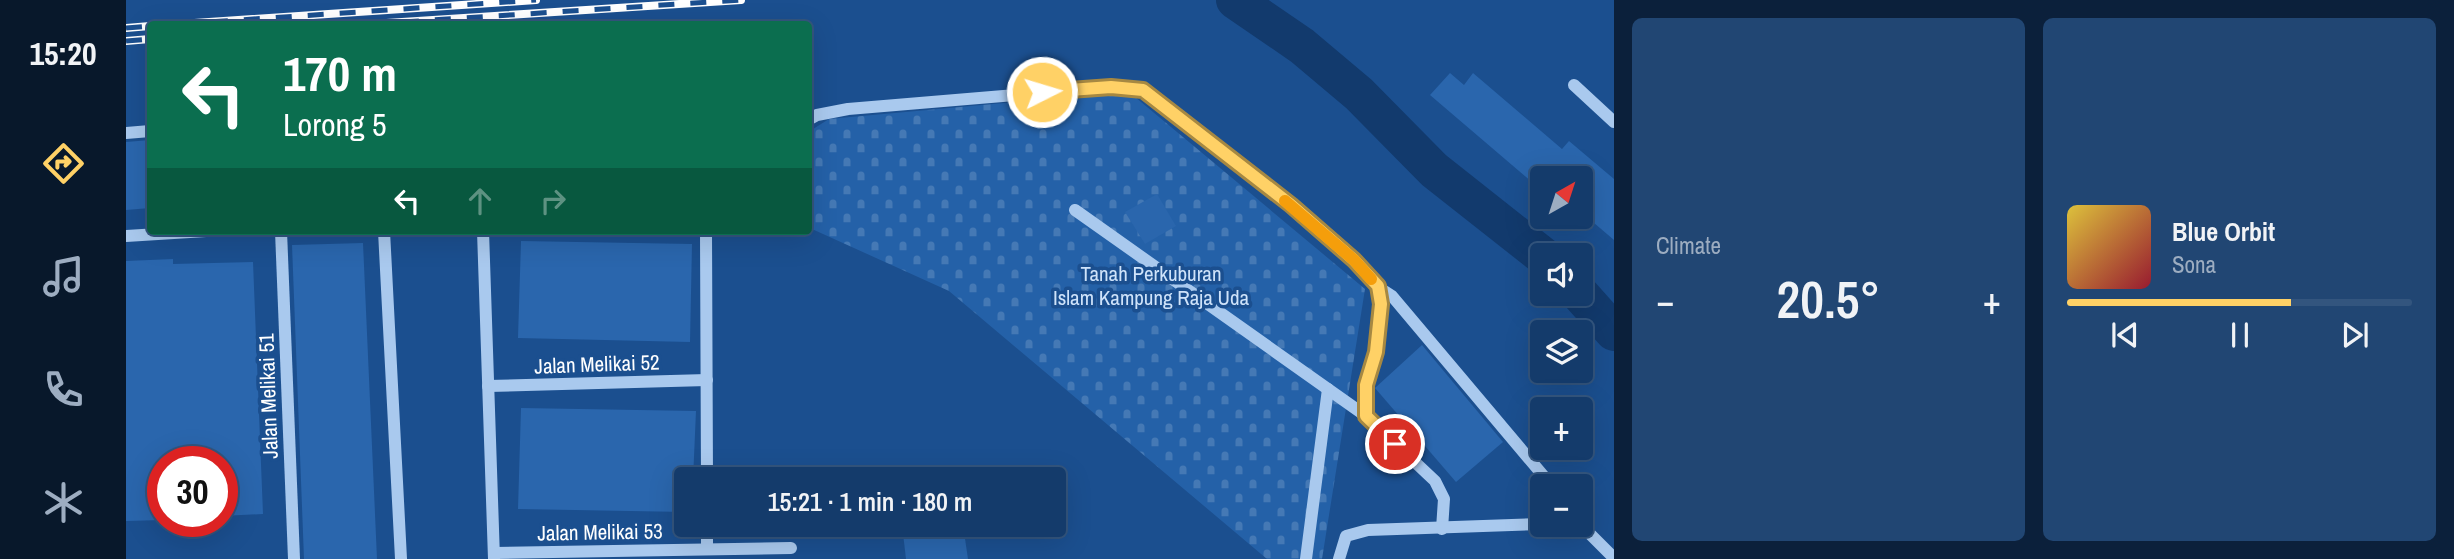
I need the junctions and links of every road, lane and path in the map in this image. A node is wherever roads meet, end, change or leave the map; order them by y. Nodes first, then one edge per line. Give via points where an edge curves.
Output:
1 (1574, 85) dead end
2 (812, 118) edge
3 (1614, 122) edge
4 (147, 131) edge
5 (126, 133) edge
6 (1075, 210) dead end
7 (147, 235) edge
8 (281, 235) edge
9 (384, 235) edge
10 (483, 235) edge
11 (706, 235) edge
12 (126, 236) edge
13 (1378, 286) junction
14 (707, 380) junction
15 (488, 386) junction
16 (1328, 389) junction
17 (1366, 416) junction
18 (707, 467) edge
19 (1542, 474) edge
20 (1530, 525) edge
21 (1442, 529) junction
22 (1593, 536) edge
23 (707, 537) edge
24 (791, 548) dead end
25 (707, 549) junction
26 (494, 556) edge
27 (1614, 558) edge
28 (294, 559) edge
29 (401, 559) edge
30 (1306, 559) edge
31 (1339, 559) edge

1 - 3 street
2 - 13 street via 875,106 1111,87 1143,90 1291,205
4 - 5 street
6 - 16 street
7 - 12 street
8 - 28 street, Jalan Melikai 51
9 - 29 street
10 - 15 street
11 - 14 street
13 - 17 street via 1378,340 1366,385
13 - 19 street via 1392,296
14 - 15 street, Jalan Melikai 52
14 - 18 street
15 - 26 street
16 - 17 street
16 - 30 street
17 - 21 street via 1435,481 1444,499
20 - 21 street
21 - 31 street via 1368,530 1346,536
22 - 27 street
23 - 25 street
24 - 25 street, Jalan Melikai 53
25 - 26 street, Jalan Melikai 53

